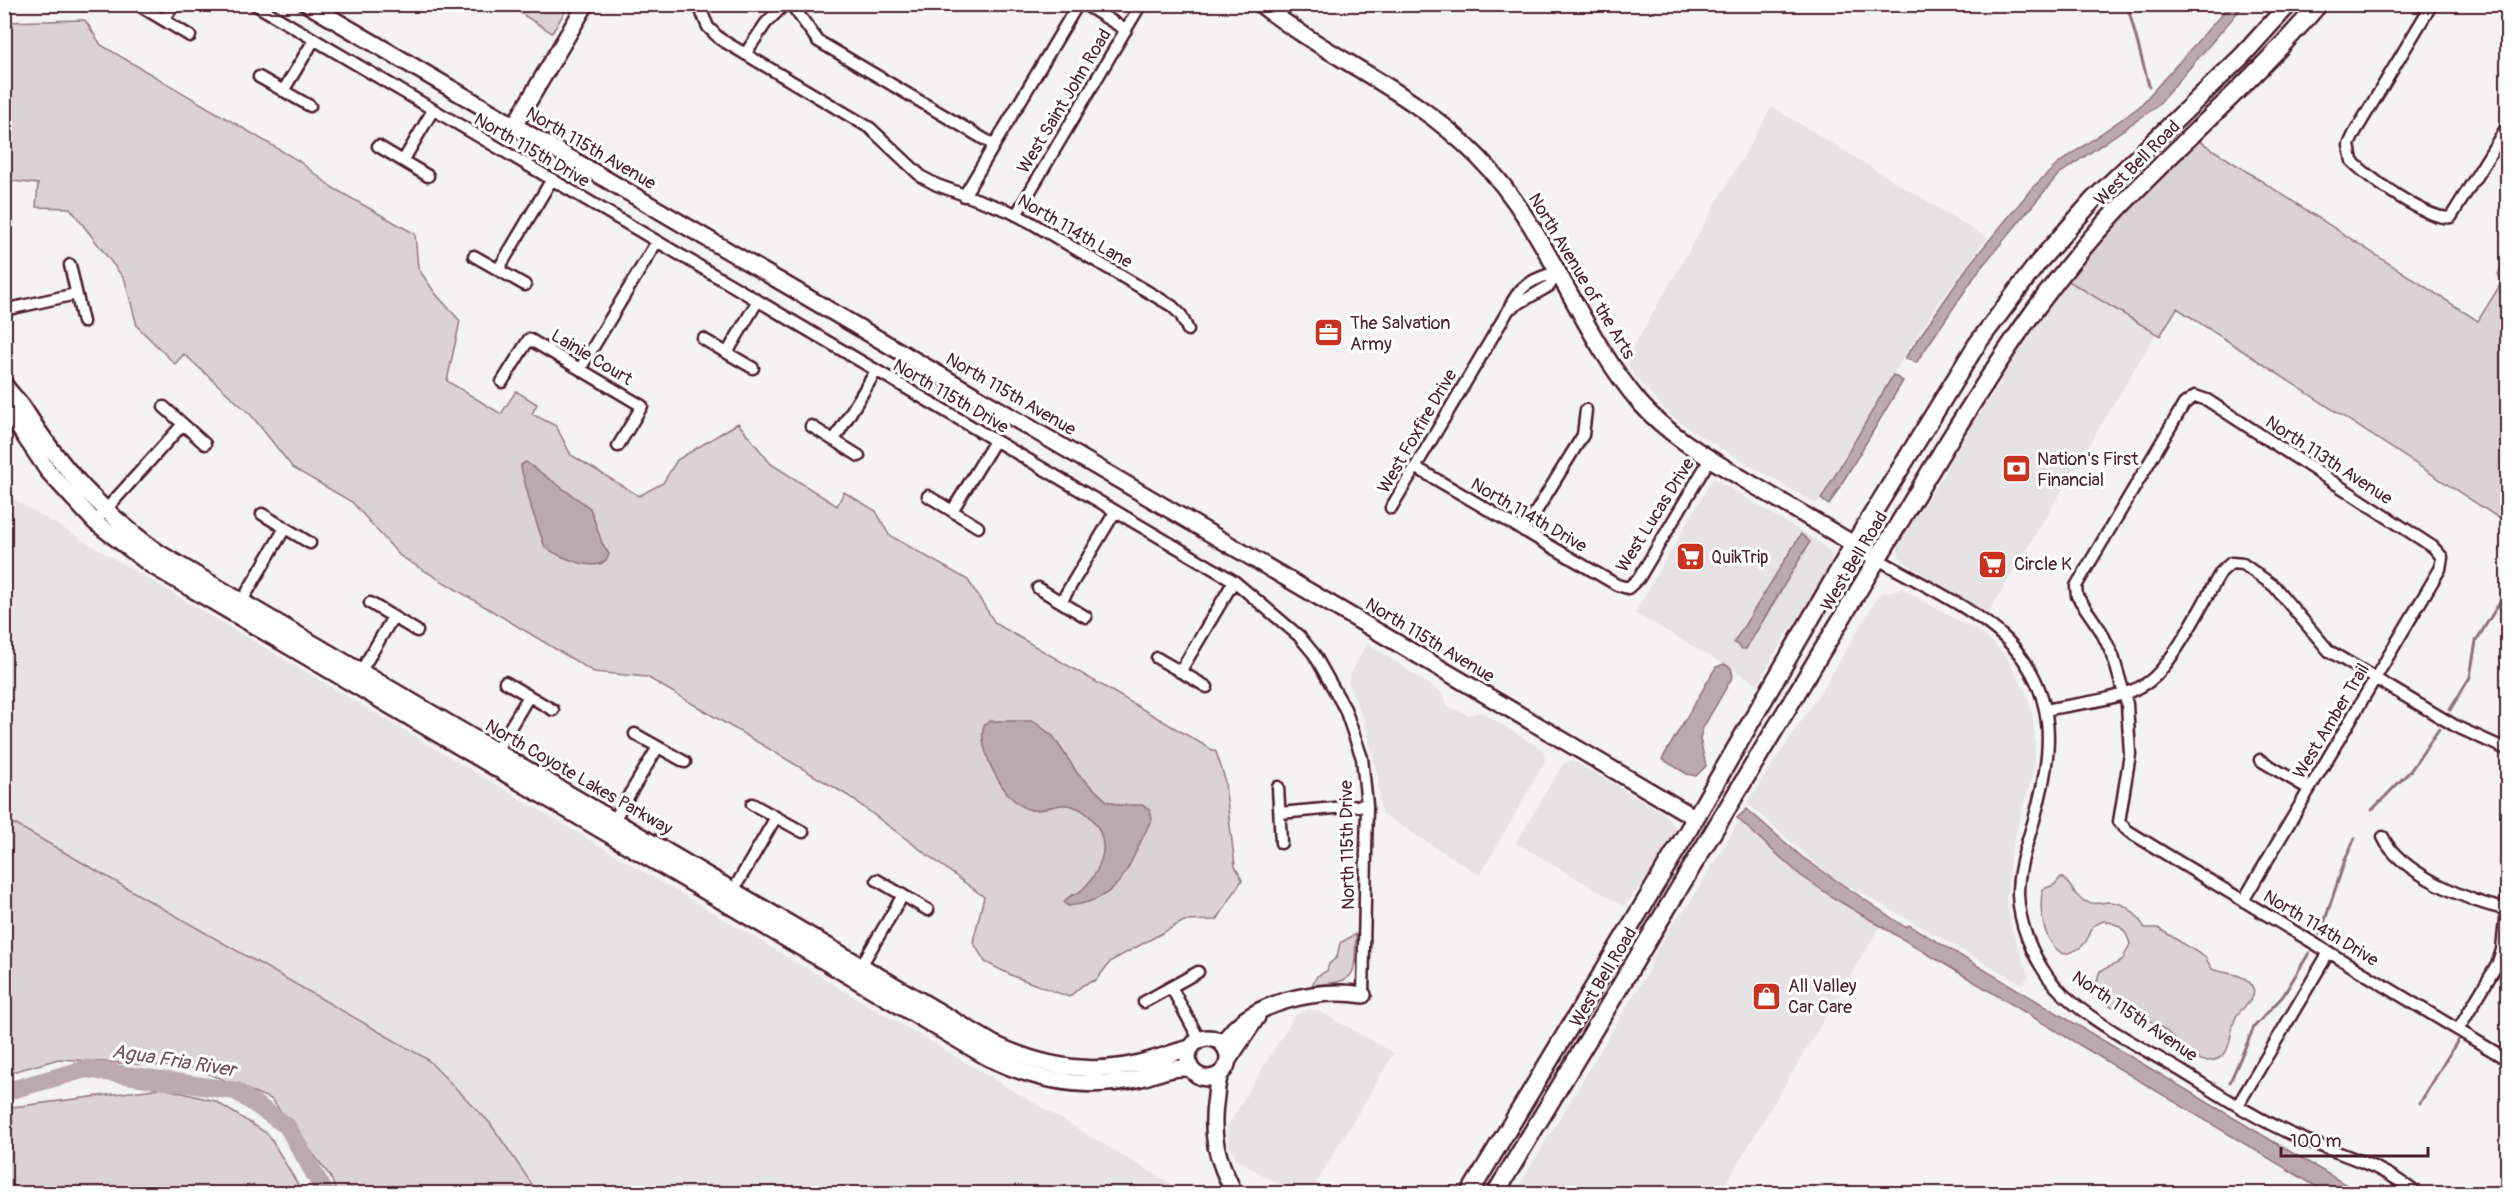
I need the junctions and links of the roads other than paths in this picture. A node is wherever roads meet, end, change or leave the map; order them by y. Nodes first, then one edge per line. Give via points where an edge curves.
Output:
1 (174, 4) edge
2 (254, 4) edge
3 (307, 4) edge
4 (586, 4) edge
5 (785, 4) edge
6 (791, 4) edge
7 (1078, 4) edge
8 (1084, 4) edge
9 (1141, 4) edge
10 (1260, 4) edge
11 (1287, 4) edge
12 (2289, 4) edge
13 (2319, 4) edge
14 (2432, 4) edge
15 (142, 7) dead end
16 (702, 13) dead end
17 (1277, 18) junction
18 (164, 20) junction
19 (1126, 30) junction
20 (190, 36) dead end
21 (314, 40) junction
22 (745, 54) junction
23 (259, 77) dead end
24 (283, 91) junction
25 (310, 106) dead end
26 (433, 110) junction
27 (2508, 125) edge
28 (514, 126) junction
29 (994, 145) junction
30 (378, 146) dead end
31 (403, 160) junction
32 (428, 176) dead end
33 (552, 179) junction
34 (964, 196) junction
35 (1017, 215) junction
36 (656, 243) junction
37 (474, 256) dead end
38 (70, 265) dead end
39 (498, 270) junction
40 (1559, 271) junction
41 (525, 285) dead end
42 (76, 294) junction
43 (757, 302) junction
44 (4, 310) edge
45 (83, 322) dead end
46 (1188, 330) dead end
47 (703, 339) dead end
48 (727, 353) junction
49 (753, 368) dead end
50 (580, 369) junction
51 (876, 371) junction
52 (502, 382) dead end
53 (7, 389) edge
54 (165, 407) dead end
55 (1587, 410) dead end
56 (10, 423) edge
57 (183, 424) junction
58 (811, 426) dead end
59 (834, 440) junction
60 (995, 441) junction
61 (205, 444) dead end
62 (618, 446) dead end
63 (860, 456) dead end
64 (1710, 459) junction
65 (1415, 467) junction
66 (928, 496) dead end
67 (1391, 508) dead end
68 (952, 511) junction
69 (1115, 512) junction
70 (262, 514) dead end
71 (100, 516) junction
72 (978, 527) dead end
73 (285, 528) junction
74 (1524, 531) junction
75 (310, 543) dead end
76 (1854, 544) junction
77 (2442, 557) joint
78 (1878, 559) junction
79 (1234, 581) junction
80 (1038, 588) dead end
81 (1628, 588) joint
82 (1061, 602) junction
83 (370, 603) dead end
84 (238, 608) junction
85 (393, 617) junction
86 (1086, 617) dead end
87 (417, 631) dead end
88 (1157, 658) dead end
89 (1180, 672) junction
90 (357, 678) junction
91 (2375, 679) junction
92 (505, 682) dead end
93 (1207, 687) dead end
94 (2125, 693) junction
95 (529, 696) junction
96 (553, 710) dead end
97 (2045, 710) junction
98 (635, 734) dead end
99 (658, 747) junction
100 (2508, 750) edge
101 (492, 757) junction
102 (2260, 760) dead end
103 (685, 762) dead end
104 (1278, 787) dead end
105 (2309, 789) junction
106 (752, 804) dead end
107 (1367, 805) junction
108 (1280, 813) junction
109 (776, 817) junction
110 (1694, 817) junction
111 (610, 827) junction
112 (802, 832) dead end
113 (2383, 837) dead end
114 (1281, 843) dead end
115 (877, 880) dead end
116 (2508, 889) edge
117 (903, 895) junction
118 (729, 897) junction
119 (2243, 901) junction
120 (2506, 909) junction
121 (928, 910) dead end
122 (2329, 952) junction
123 (1639, 956) junction
124 (1610, 960) junction
125 (857, 972) junction
126 (1198, 972) dead end
127 (1171, 987) junction
128 (1363, 995) joint
129 (1144, 1002) dead end
130 (1260, 1012) junction
131 (2458, 1030) junction
132 (1194, 1044) junction
133 (1223, 1044) junction
134 (2508, 1060) edge
135 (1574, 1062) junction
136 (1225, 1067) junction
137 (1191, 1069) junction
138 (1205, 1078) junction
139 (1536, 1083) junction
140 (2238, 1105) junction
141 (1212, 1113) junction
142 (1496, 1191) edge
143 (1236, 1193) edge
144 (1469, 1194) edge
145 (2417, 1194) edge

1 - 18 street
2 - 21 street, North 115th Drive
3 - 28 street, North 115th Avenue
4 - 28 street
5 - 22 street
6 - 29 street via 818,41
7 - 29 street
8 - 19 street
9 - 19 street, West Saint John Road
10 - 17 street, North Avenue of the Arts
11 - 17 street
12 - 76 main road, West Bell Road via 2242,56 2093,200 2037,264 1977,344
13 - 78 main road, West Bell Road via 2257,73 2115,212 2049,289 2007,348
14 - 27 street via 2354,134 2349,154 2359,168 2426,212 2444,219 2458,208
15 - 18 street
16 - 22 street, North 114th Lane via 713,34
17 - 40 street, North Avenue of the Arts via 1401,93 1445,126 1512,196
18 - 20 street
19 - 35 street, West Saint John Road
21 - 24 street
21 - 26 street, North 115th Drive
22 - 34 street, North 114th Lane via 870,128 922,177
23 - 24 street
24 - 25 street
26 - 31 street
26 - 33 street, North 115th Drive
28 - 110 street, North 115th Avenue
29 - 34 street
30 - 31 street
31 - 32 street
33 - 36 street, North 115th Drive
33 - 39 street
34 - 35 street, North 114th Lane
35 - 46 street, North 114th Lane via 1172,306
36 - 43 street, North 115th Drive
36 - 50 street
37 - 39 street
38 - 42 street
39 - 41 street
40 - 64 street, North Avenue of the Arts via 1618,375 1634,395 1661,425
40 - 65 street, West Foxfire Drive via 1515,292 1509,309
42 - 44 street
42 - 45 street
43 - 48 street
43 - 51 street, North 115th Drive
47 - 48 street
48 - 49 street
50 - 52 street, Lainie Court via 529,339
50 - 62 street, Lainie Court via 642,406
51 - 59 street
51 - 60 street, North 115th Drive
53 - 56 street, North Coyote Lakes Parkway
53 - 71 street, North Coyote Lakes Parkway
54 - 57 street
55 - 74 street via 1582,435
56 - 71 street, North Coyote Lakes Parkway via 48,471
57 - 61 street
57 - 71 street
58 - 59 street
59 - 63 street
60 - 68 street
60 - 69 street, North 115th Drive
64 - 76 street, North Avenue of the Arts
64 - 81 street, West Lucas Drive via 1639,578
65 - 67 street, West Foxfire Drive
65 - 74 street, North 114th Drive
66 - 68 street
68 - 72 street
69 - 79 street, North 115th Drive
69 - 82 street
70 - 73 street
71 - 84 street, North Coyote Lakes Parkway via 151,565
73 - 75 street
73 - 84 street
74 - 81 street, North 114th Drive
76 - 78 street, North Avenue of the Arts
76 - 110 main road, West Bell Road
77 - 91 street, West Amber Trail via 2440,569
77 - 94 street, North 113th Avenue via 2433,547 2207,399 2195,396 2184,404 2076,590 2108,645
78 - 97 street, North 115th Avenue via 2000,633 2027,665
78 - 123 main road, West Bell Road
79 - 89 street
79 - 107 street, North 115th Drive via 1299,636 1325,671 1345,709 1362,758
80 - 82 street
82 - 86 street
83 - 85 street
84 - 90 street, North Coyote Lakes Parkway
85 - 87 street
85 - 90 street
88 - 89 street
89 - 93 street
90 - 101 street, North Coyote Lakes Parkway
91 - 94 street via 2329,651 2268,580 2243,564 2231,563 2221,572 2162,669 2148,682
91 - 100 street via 2445,720
91 - 105 street, West Amber Trail
92 - 95 street
94 - 97 street
94 - 119 street, North 114th Drive via 2130,754 2119,822
95 - 96 street
95 - 101 street
97 - 140 street, North 115th Avenue via 2049,755 2018,892 2021,919 2036,958 2060,992 2077,1006
98 - 99 street
99 - 103 street
99 - 111 street
101 - 111 street, North Coyote Lakes Parkway
102 - 105 street
104 - 108 street
105 - 119 street, West Amber Trail
106 - 109 street
107 - 108 street
107 - 128 street, North 115th Drive
108 - 114 street
109 - 112 street
109 - 118 street
110 - 123 main road via 1698,835 1641,931
110 - 124 main road, West Bell Road
111 - 118 street, North Coyote Lakes Parkway
113 - 120 street via 2395,856 2456,894
115 - 117 street
116 - 120 street
117 - 121 street
117 - 125 street
118 - 125 street, North Coyote Lakes Parkway
119 - 122 street, North 114th Drive
120 - 131 street via 2497,965
122 - 131 street, North 114th Drive
122 - 140 street
123 - 135 main road, West Bell Road
124 - 135 main road via 1606,984 1572,1042 1570,1053
124 - 139 main road, West Bell Road
125 - 132 street, North Coyote Lakes Parkway via 994,1044 1040,1062 1110,1068 1134,1065
125 - 137 street, North Coyote Lakes Parkway via 987,1058 1037,1076 1083,1083 1111,1082 1137,1079 1179,1066
126 - 127 street
127 - 129 street
127 - 132 street
128 - 130 street via 1308,995
130 - 133 street via 1240,1023
130 - 136 street
131 - 134 street, North 114th Drive
132 - 133 street via 1212,1037
132 - 137 street via 1187,1059
133 - 136 street
135 - 142 main road, West Bell Road
136 - 138 street
136 - 141 street via 1217,1082
137 - 138 street
138 - 141 street
139 - 142 main road via 1540,1098 1506,1155
139 - 144 main road, West Bell Road
140 - 145 street, North 115th Avenue via 2299,1138 2384,1171
141 - 143 street via 1217,1155

